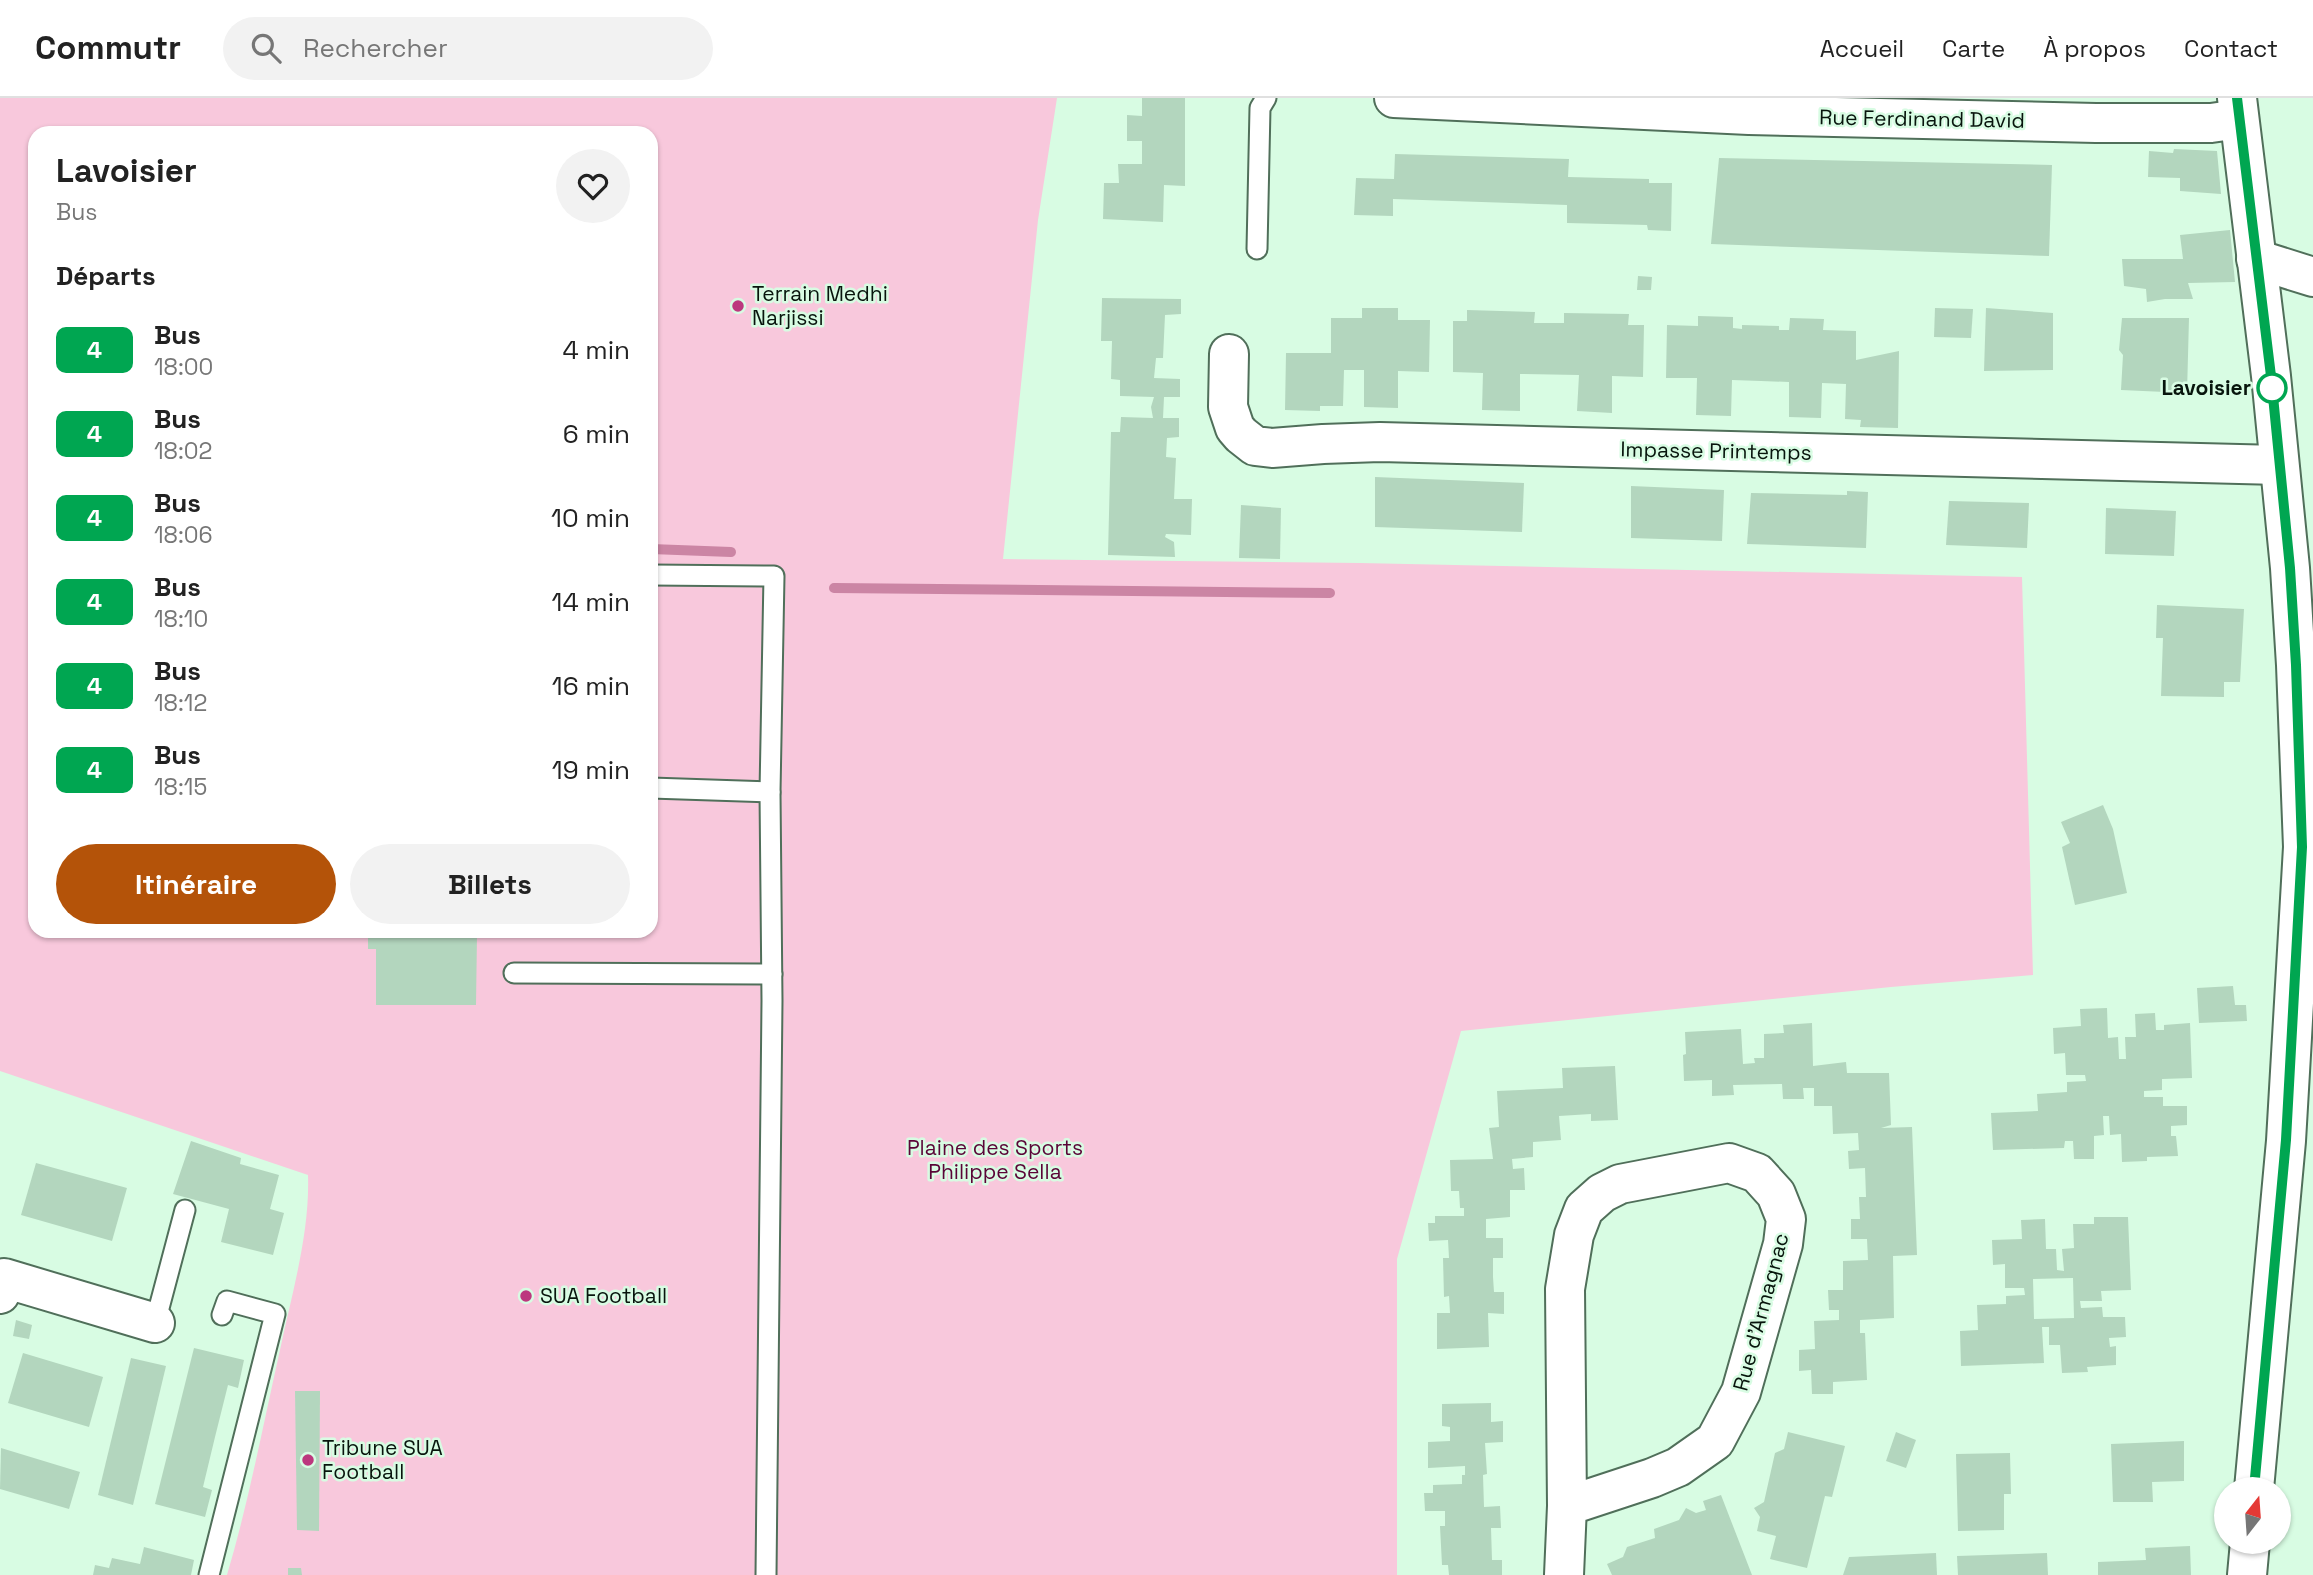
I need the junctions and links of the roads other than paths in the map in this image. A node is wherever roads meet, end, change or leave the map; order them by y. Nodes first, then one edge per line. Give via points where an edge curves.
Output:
1 (1266, 98) edge
2 (1394, 98) edge
3 (2238, 109) edge
4 (1257, 249) dead end
5 (2256, 259) junction
6 (2313, 277) edge
7 (1229, 354) dead end
8 (2279, 465) junction
9 (2301, 571) edge
10 (658, 575) edge
11 (658, 788) edge
12 (770, 792) junction
13 (514, 973) dead end
14 (772, 974) junction
15 (2300, 1103) edge
16 (185, 1210) dead end
17 (0, 1294) edge
18 (222, 1315) dead end
19 (155, 1323) joint
20 (2255, 1477) edge
21 (1567, 1506) junction
22 (2249, 1554) edge
23 (209, 1575) edge
24 (766, 1575) edge
25 (1564, 1575) edge
26 (2247, 1575) edge

1 - 4 lane via 1260,108
2 - 3 street, Rue Ferdinand David via 1749,116 2096,123 2211,123
3 - 5 street
5 - 6 street
5 - 8 street
7 - 8 street, Impasse Printemps via 1228,407 1235,428 1255,446 1272,448 1380,442
8 - 9 street
9 - 15 street via 2296,665 2302,847
10 - 12 lane via 774,576
11 - 12 lane
12 - 14 lane
13 - 14 lane
14 - 24 lane
15 - 20 street via 2286,1140
16 - 19 lane
17 - 19 street via 4,1278
18 - 23 lane via 227,1301 275,1314
21 - 21 street, Rue d'Armagnac via 1565,1289 1574,1235 1584,1209 1620,1184 1729,1163 1757,1173 1776,1194 1786,1219 1783,1244 1741,1392 1726,1423 1715,1441 1678,1466
21 - 25 street, Rue d'Armagnac
22 - 26 street

